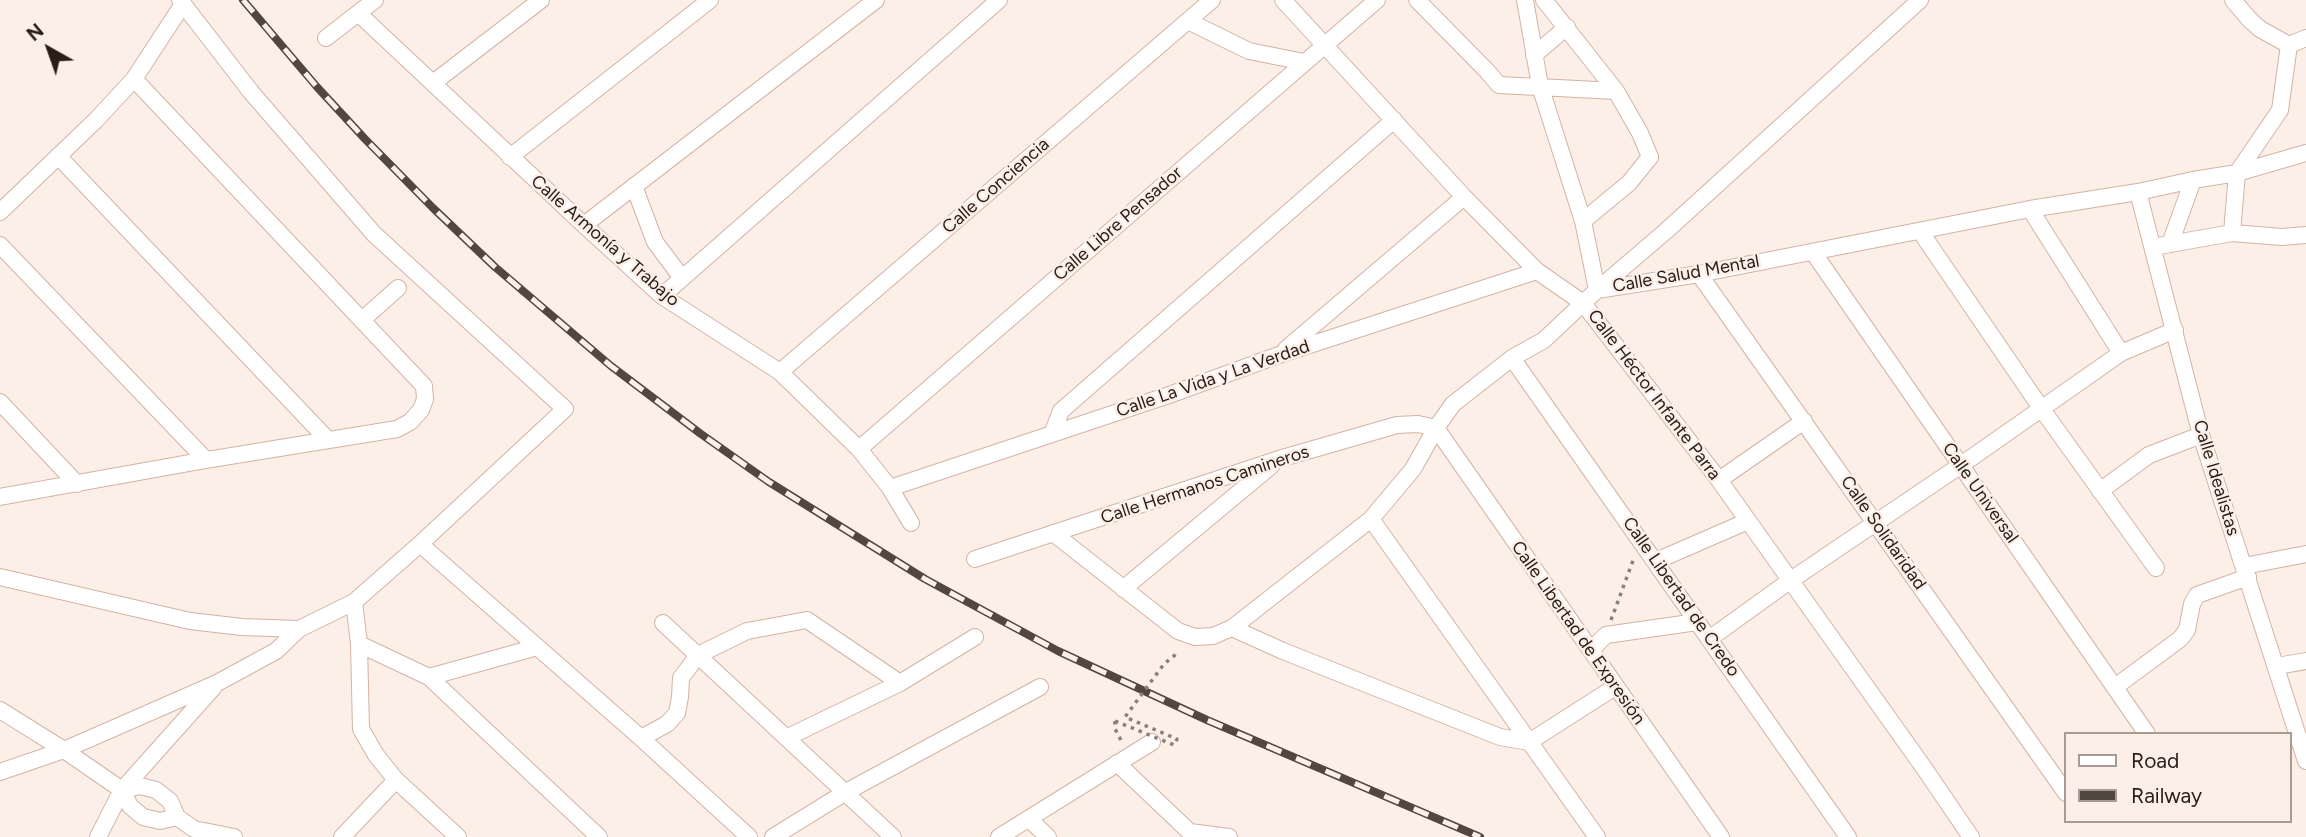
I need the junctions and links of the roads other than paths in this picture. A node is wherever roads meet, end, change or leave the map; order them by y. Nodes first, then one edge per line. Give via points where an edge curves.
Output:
1 (375, 0) edge
2 (541, 0) edge
3 (710, 0) edge
4 (876, 0) edge
5 (999, 0) edge
6 (1212, 0) edge
7 (1283, 0) edge
8 (1377, 0) edge
9 (1417, 0) edge
10 (1525, 0) edge
11 (1544, 0) edge
12 (1920, 0) edge
13 (2233, 0) edge
14 (181, 2) edge
15 (358, 13) junction
16 (1188, 21) junction
17 (1567, 27) junction
18 (326, 38) dead end
19 (2306, 38) edge
20 (1325, 44) junction
21 (2288, 45) junction
22 (1534, 55) junction
23 (1304, 62) junction
24 (134, 79) junction
25 (433, 83) junction
26 (1540, 86) junction
27 (1616, 91) junction
28 (1394, 120) junction
29 (2306, 153) edge
30 (58, 156) junction
31 (510, 157) junction
32 (2237, 173) junction
33 (2193, 180) junction
34 (634, 186) junction
35 (2137, 192) junction
36 (1464, 197) junction
37 (2030, 209) junction
38 (0, 212) edge
39 (1583, 222) junction
40 (584, 225) junction
41 (1920, 231) junction
42 (2232, 233) junction
43 (2306, 235) edge
44 (2170, 244) junction
45 (0, 245) edge
46 (2153, 247) junction
47 (1813, 252) junction
48 (1536, 271) junction
49 (1699, 274) junction
50 (682, 278) junction
51 (398, 288) dead end
52 (1597, 289) junction
53 (662, 296) junction
54 (1583, 303) junction
55 (362, 320) junction
56 (2175, 330) junction
57 (2121, 353) junction
58 (1279, 355) junction
59 (1512, 358) junction
60 (780, 372) junction
61 (0, 402) edge
62 (2041, 408) junction
63 (1804, 421) junction
64 (1436, 428) junction
65 (1052, 433) junction
66 (2201, 435) junction
67 (328, 440) junction
68 (859, 449) junction
69 (1279, 459) junction
70 (206, 460) junction
71 (1961, 465) junction
72 (1719, 480) junction
73 (77, 484) junction
74 (890, 488) junction
75 (2100, 491) junction
76 (0, 497) edge
77 (1371, 519) junction
78 (1748, 521) junction
79 (911, 523) dead end
80 (1875, 523) junction
81 (1053, 533) junction
82 (420, 544) junction
83 (2306, 554) edge
84 (975, 559) dead end
85 (1656, 561) junction
86 (2156, 568) dead end
87 (2246, 571) junction
88 (0, 577) edge
89 (1791, 580) junction
90 (1123, 589) junction
91 (354, 602) junction
92 (1697, 622) junction
93 (663, 623) dead end
94 (1232, 628) junction
95 (299, 629) junction
96 (975, 638) dead end
97 (1709, 639) junction
98 (359, 644) junction
99 (537, 647) junction
100 (1591, 650) junction
101 (698, 655) junction
102 (2306, 661) edge
103 (2277, 666) junction
104 (429, 677) junction
105 (217, 683) junction
106 (900, 683) junction
107 (1615, 687) junction
108 (2115, 687) junction
109 (1040, 688) dead end
110 (0, 710) edge
111 (2146, 732) edge
112 (788, 737) junction
113 (641, 738) junction
114 (1529, 742) junction
115 (1152, 743) dead end
116 (64, 750) junction
117 (1123, 759) junction
118 (2306, 761) edge
119 (0, 772) edge
120 (396, 780) junction
121 (122, 790) junction
122 (2064, 790) edge
123 (846, 792) junction
124 (177, 817) junction
125 (1029, 819) junction
126 (195, 833) edge
127 (1192, 835) edge
128 (98, 837) edge
129 (234, 837) edge
130 (342, 837) edge
131 (458, 837) edge
132 (599, 837) edge
133 (749, 837) edge
134 (773, 837) edge
135 (893, 837) edge
136 (999, 837) edge
137 (1048, 837) edge
138 (1229, 837) edge
139 (1597, 837) edge
140 (1721, 837) edge
141 (1848, 837) edge
142 (1970, 837) edge

1 - 15 street
2 - 25 street
3 - 31 street
4 - 34 street
5 - 50 street
6 - 16 street, Calle Conciencia
7 - 20 street, Calle Héctor Infante Parra
8 - 20 street, Calle Libre Pensador
9 - 26 street via 1499,85
10 - 22 street
11 - 17 street
12 - 52 street
13 - 21 street via 2260,29
14 - 24 street
14 - 82 street via 251,92 374,234 565,408
15 - 18 street
15 - 25 street, Calle Armonía y Trabajo
16 - 23 street via 1248,51
16 - 60 street, Calle Conciencia
17 - 22 street
17 - 27 street
19 - 21 street
20 - 23 street, Calle Libre Pensador
20 - 28 street, Calle Héctor Infante Parra
21 - 32 street via 2280,110
22 - 26 street
23 - 68 street, Calle Libre Pensador
24 - 30 street
24 - 55 street
25 - 31 street, Calle Armonía y Trabajo
26 - 27 street
26 - 39 street
27 - 39 street via 1650,157 1629,183
28 - 36 street, Calle Héctor Infante Parra
28 - 65 street via 1061,411
29 - 32 street, Calle Salud Mental
30 - 38 street
30 - 67 street
31 - 40 street, Calle Armonía y Trabajo
32 - 33 street, Calle Salud Mental
32 - 42 street
33 - 35 street, Calle Salud Mental
33 - 44 street
34 - 40 street
34 - 50 street via 656,242
35 - 37 street, Calle Salud Mental
35 - 46 street, Calle Idealistas
36 - 48 street, Calle Héctor Infante Parra
36 - 58 street
37 - 41 street, Calle Salud Mental
37 - 57 street
39 - 52 street
40 - 53 street, Calle Armonía y Trabajo
41 - 47 street, Calle Salud Mental
41 - 62 street
42 - 43 street
42 - 44 street
44 - 46 street
45 - 70 street
46 - 56 street, Calle Idealistas
47 - 49 street, Calle Salud Mental
47 - 71 street, Calle Universal
48 - 54 street, Calle Héctor Infante Parra
48 - 58 street, Calle La Vida y La Verdad
49 - 52 street, Calle Salud Mental
49 - 63 street, Calle Solidaridad
50 - 53 street
51 - 55 street
52 - 54 street, Calle Salud Mental
53 - 60 street, Calle Armonía y Trabajo
54 - 59 street, Calle Salud Mental via 1544,340
54 - 72 street, Calle Héctor Infante Parra
55 - 67 street via 424,386 425,399 410,422 397,429
56 - 57 street
56 - 66 street, Calle Idealistas
57 - 62 street
58 - 65 street, Calle La Vida y La Verdad
59 - 64 street, Calle Salud Mental via 1453,404
59 - 85 street, Calle Libertad de Credo
60 - 68 street, Calle Armonía y Trabajo
61 - 73 street
62 - 71 street
62 - 75 street
63 - 72 street
63 - 80 street, Calle Solidaridad
64 - 69 street, Calle Hermanos Camineros via 1397,425
64 - 77 street, Calle Salud Mental via 1413,469
64 - 100 street, Calle Libertad de Expresión
65 - 74 street, Calle La Vida y La Verdad
66 - 75 street via 2149,455
66 - 87 street, Calle Idealistas
67 - 70 street
68 - 74 street, Calle Armonía y Trabajo
69 - 81 street, Calle Hermanos Camineros
69 - 90 street
70 - 73 street
71 - 80 street
71 - 108 street, Calle Universal
72 - 78 street, Calle Héctor Infante Parra
73 - 76 street
74 - 79 street, Calle Armonía y Trabajo
75 - 86 street
77 - 94 street, Calle Salud Mental
77 - 114 street
78 - 85 street
78 - 89 street, Calle Héctor Infante Parra
80 - 89 street
80 - 122 street, Calle Solidaridad
81 - 84 street, Calle Hermanos Camineros
81 - 90 street
82 - 91 street
82 - 99 street
83 - 87 street
85 - 92 street, Calle Libertad de Credo
87 - 103 street, Calle Idealistas
87 - 108 street via 2197,595 2180,639
88 - 95 street via 190,621
89 - 97 street
89 - 142 street, Calle Héctor Infante Parra
90 - 94 street, Calle Salud Mental via 1178,631 1195,637
91 - 95 street
91 - 98 street
92 - 97 street, Calle Libertad de Credo
92 - 100 street via 1606,635
93 - 101 street
94 - 114 street via 1500,737
95 - 105 street via 276,651
96 - 106 street
97 - 141 street, Calle Libertad de Credo
98 - 104 street
98 - 120 street via 361,729
99 - 104 street
99 - 113 street
100 - 107 street, Calle Libertad de Expresión
101 - 106 street via 747,631 807,620
101 - 112 street
101 - 113 street via 681,678 677,713
102 - 103 street
103 - 118 street, Calle Idealistas
104 - 132 street
105 - 116 street
105 - 121 street
106 - 112 street
107 - 114 street
107 - 140 street, Calle Libertad de Expresión
108 - 111 street, Calle Universal
109 - 123 street
110 - 116 street
112 - 123 street
113 - 133 street
114 - 139 street
115 - 117 street
116 - 119 street
116 - 121 street
117 - 125 street
117 - 127 street
120 - 130 street
120 - 131 street
121 - 124 street via 130,806 143,817 160,821
121 - 124 street via 139,786 156,790 170,802
121 - 128 street
123 - 134 street
123 - 135 street
124 - 126 street
125 - 136 street
125 - 137 street
126 - 129 street
127 - 138 street

